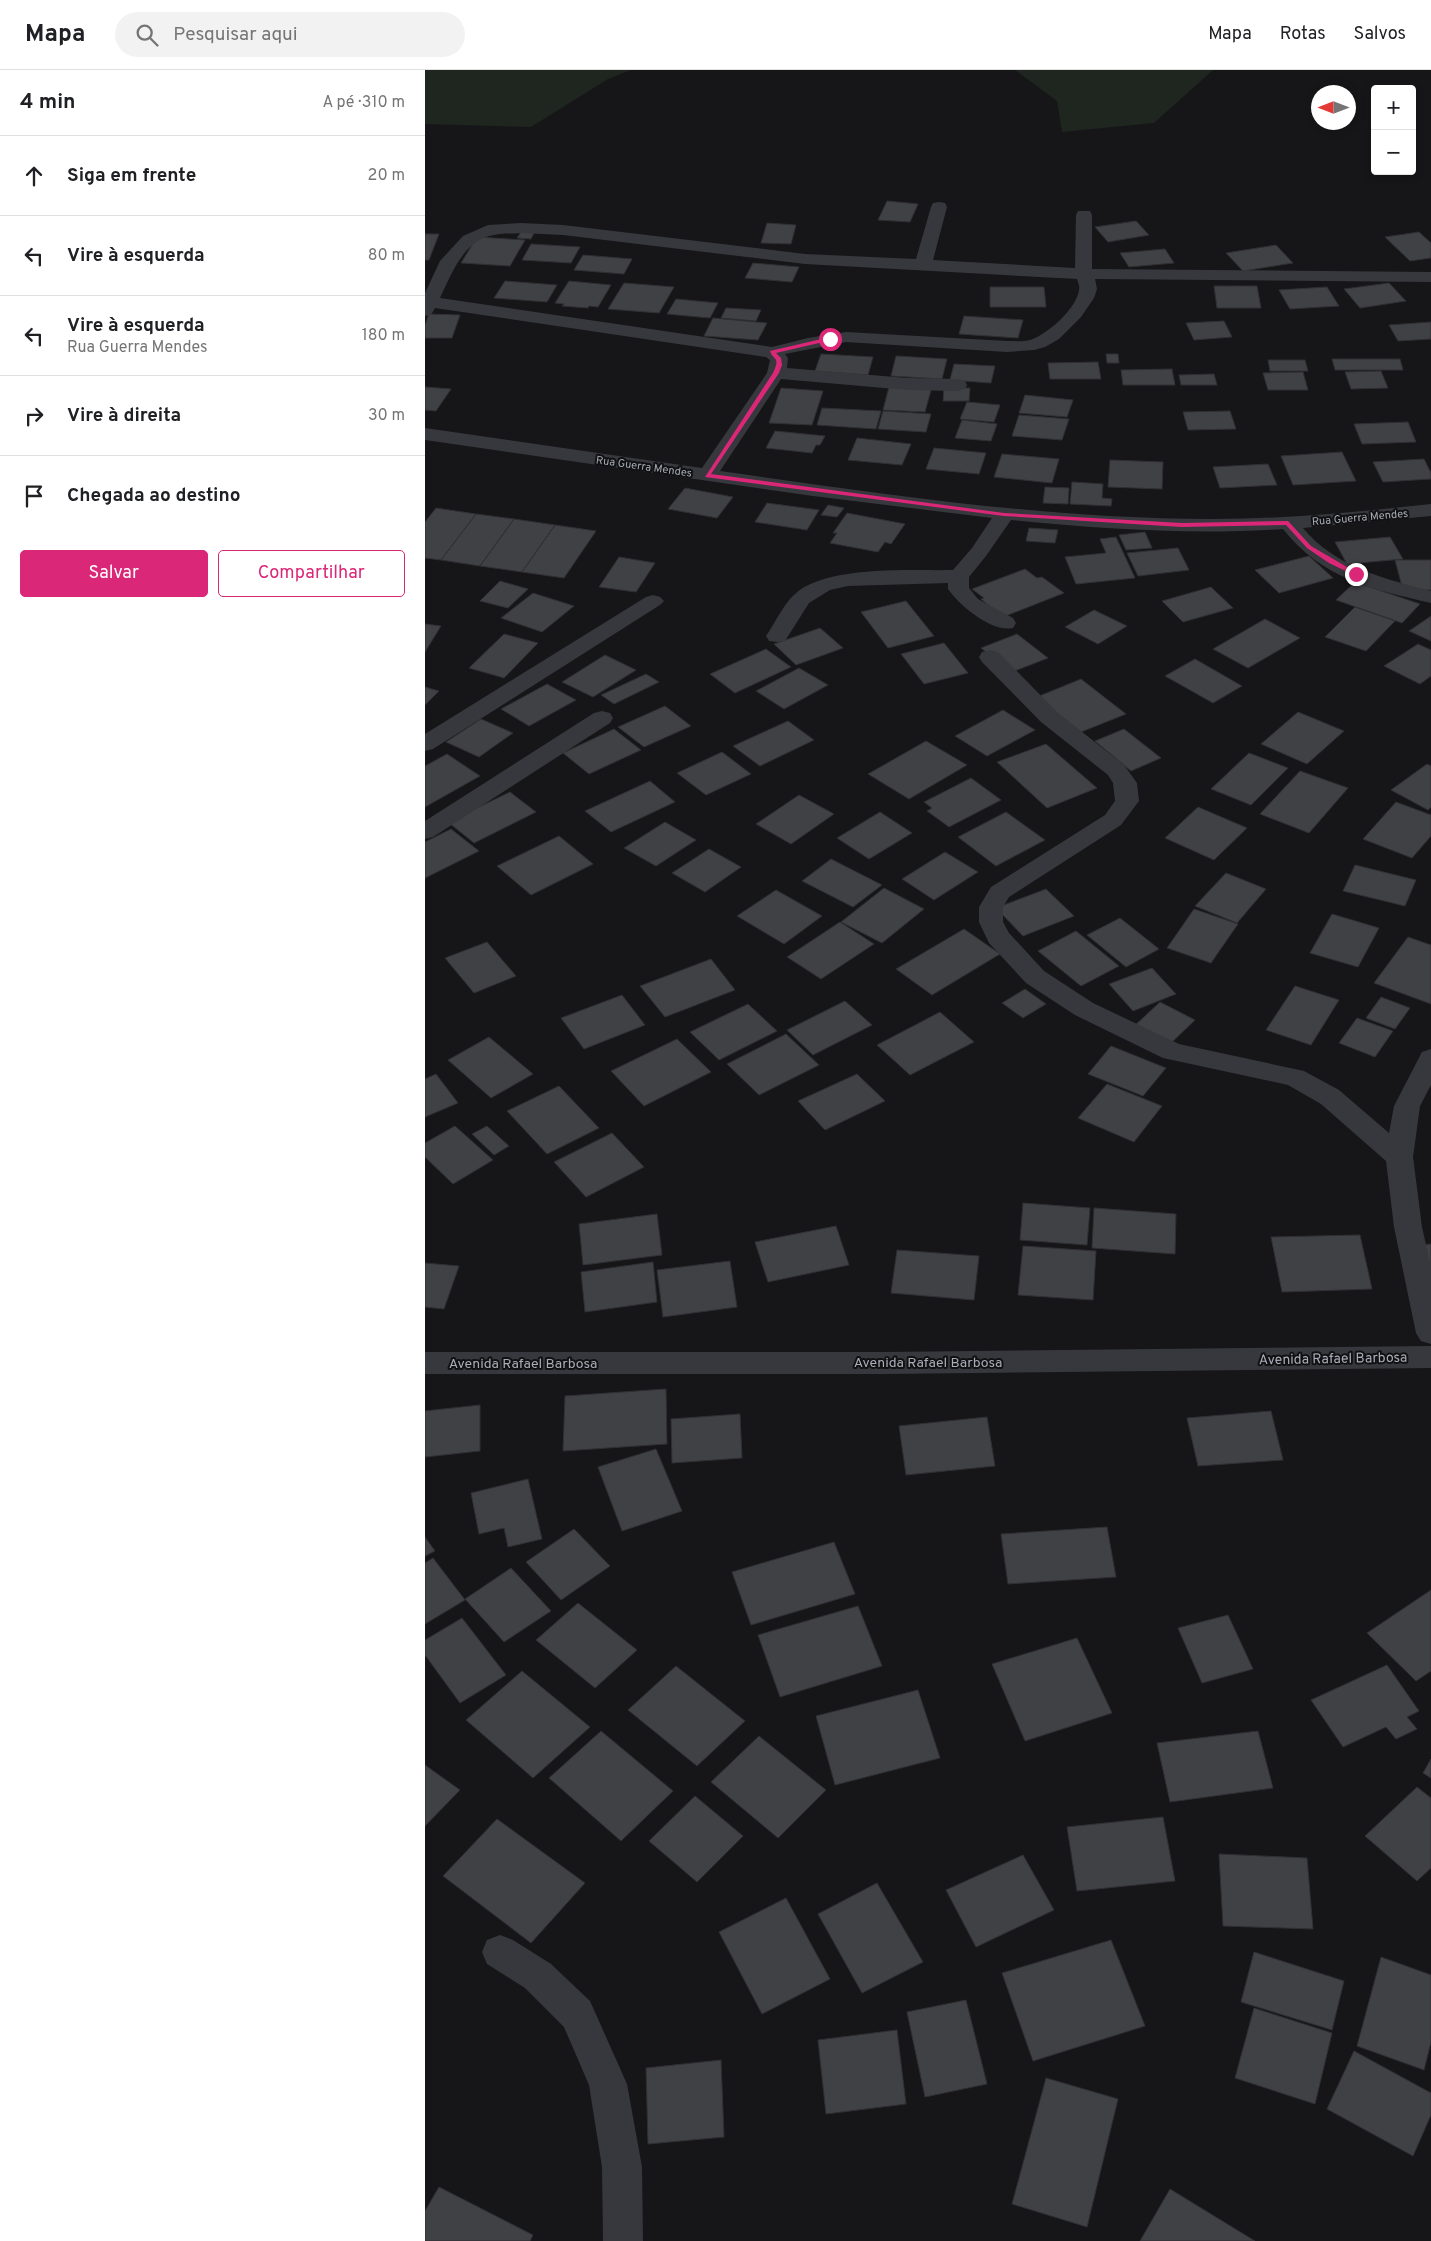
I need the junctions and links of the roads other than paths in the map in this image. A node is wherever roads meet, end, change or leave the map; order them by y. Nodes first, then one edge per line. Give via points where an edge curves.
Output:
1 (939, 208) dead end
2 (1084, 214) dead end
3 (923, 265) junction
4 (1084, 274) junction
5 (1431, 277) edge
6 (427, 304) edge
7 (772, 352) junction
8 (776, 373) junction
9 (957, 385) dead end
10 (425, 434) edge
11 (707, 476) junction
12 (1431, 510) edge
13 (1004, 514) junction
14 (1288, 523) junction
15 (959, 576) junction
16 (1431, 597) edge
17 (653, 601) dead end
18 (1005, 623) dead end
19 (777, 636) dead end
20 (990, 657) dead end
21 (603, 718) dead end
22 (425, 744) edge
23 (425, 832) edge
24 (1431, 1058) edge
25 (1399, 1157) junction
26 (1431, 1333) edge
27 (1431, 1357) edge
28 (425, 1363) edge
29 (500, 1952) dead end
30 (623, 2241) edge

1 - 3 street
2 - 4 street
3 - 4 street
3 - 6 street via 805,258 563,230 507,228 487,230 464,245 449,261
4 - 5 street
4 - 7 street via 1089,290 1085,300 1077,312 1040,343 1015,347 846,337
6 - 7 street
7 - 8 street via 779,358
8 - 9 street
8 - 11 street
10 - 11 street, Rua Guerra Mendes
11 - 13 street, Rua Guerra Mendes
12 - 14 street, Rua Guerra Mendes
13 - 14 street, Rua Guerra Mendes via 1182,525
13 - 15 street
14 - 16 street via 1309,547 1332,562 1391,587
15 - 18 street via 958,589 971,603
15 - 19 street via 847,580 823,585 801,600
17 - 22 street
20 - 25 street via 1049,717 1116,770 1125,783 1127,801 1113,820 1000,892 991,907 991,922 1004,944 1035,976 1084,1009 1172,1052 1295,1077 1330,1097
21 - 23 street
24 - 25 street via 1407,1106
25 - 26 street via 1408,1227
27 - 28 street, Avenida Rafael Barbosa via 885,1363
29 - 30 street via 538,1976 577,2014 608,2084 622,2167

